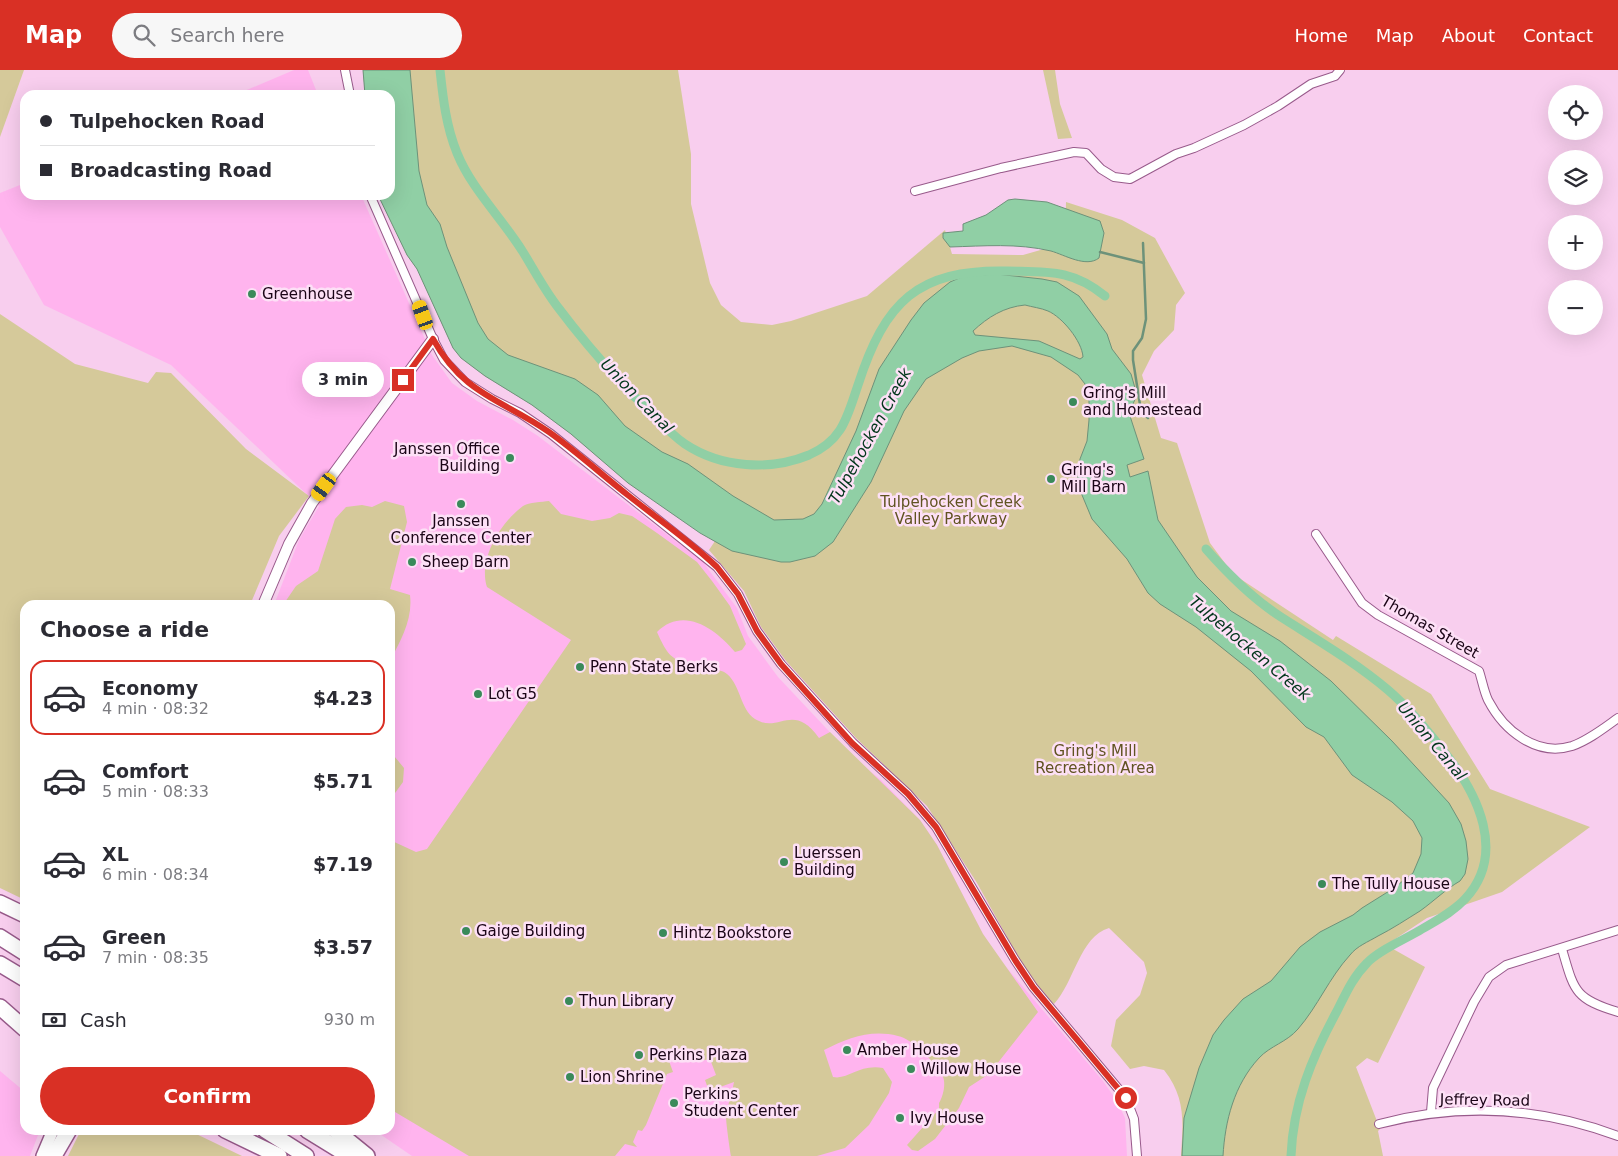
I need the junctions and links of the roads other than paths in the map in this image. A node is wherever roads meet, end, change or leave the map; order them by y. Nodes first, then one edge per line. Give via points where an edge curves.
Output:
1 (345, 70) edge
2 (1340, 70) edge
3 (349, 90) edge
4 (915, 191) dead end
5 (372, 200) edge
6 (433, 339) junction
7 (1316, 534) dead end
8 (267, 600) edge
9 (1618, 718) edge
10 (0, 903) edge
11 (20, 913) edge
12 (1618, 930) edge
13 (0, 937) edge
14 (1562, 949) junction
15 (20, 950) edge
16 (0, 964) edge
17 (20, 976) edge
18 (0, 1007) edge
19 (1618, 1012) edge
20 (20, 1025) edge
21 (1431, 1112) junction
22 (1379, 1124) dead end
23 (52, 1135) edge
24 (61, 1135) edge
25 (65, 1135) edge
26 (235, 1135) edge
27 (273, 1135) edge
28 (315, 1135) edge
29 (341, 1135) edge
30 (1618, 1136) edge
31 (50, 1155) edge
32 (279, 1156) edge
33 (306, 1156) edge
34 (349, 1156) edge
35 (366, 1156) edge
36 (1137, 1156) edge

1 - 3 street
2 - 4 street via 1335,76 1311,84 1244,125 1176,154 1130,179 1114,177 1086,153 1074,152
5 - 6 street
6 - 8 street via 312,504 282,559
6 - 36 street via 444,360 466,382 551,434 717,567 738,594 757,631 781,664 852,743 908,794 936,827 1033,987 1126,1098 1134,1119
7 - 9 street, Thomas Street via 1362,602 1378,615 1479,671 1487,698 1496,713 1519,736 1536,746 1554,749 1573,746
10 - 11 highway
12 - 14 street
13 - 15 highway
14 - 19 street via 1572,982 1581,996 1597,1006
14 - 21 street via 1506,965 1489,977 1433,1088
16 - 17 highway
18 - 20 highway
21 - 22 street, Jeffrey Road
21 - 30 street, Jeffrey Road via 1528,1113 1574,1122
23 - 31 main road
24 - 31 main road
25 - 31 highway
26 - 32 highway
27 - 33 highway
28 - 34 highway
29 - 35 highway

